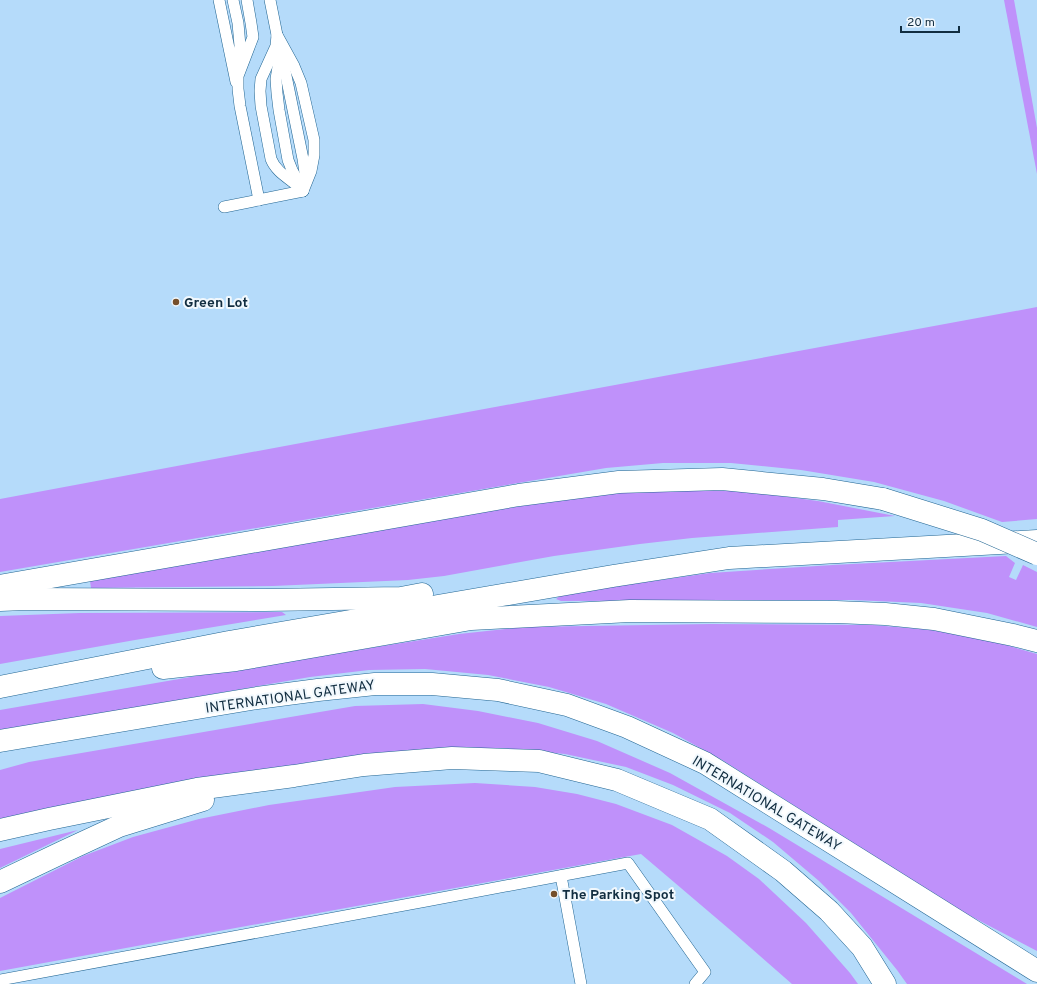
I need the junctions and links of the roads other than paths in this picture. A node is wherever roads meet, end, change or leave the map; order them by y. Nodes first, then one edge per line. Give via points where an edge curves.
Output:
1 (219, 0) edge
2 (233, 0) edge
3 (247, 0) edge
4 (270, 0) edge
5 (277, 35) junction
6 (240, 106) junction
7 (303, 191) junction
8 (259, 200) junction
9 (224, 207) dead end
10 (1037, 541) edge
11 (1037, 554) edge
12 (729, 558) junction
13 (0, 586) edge
14 (0, 600) edge
15 (1037, 642) edge
16 (3, 686) edge
17 (86, 726) junction
18 (0, 741) edge
19 (0, 755) edge
20 (294, 776) junction
21 (0, 830) edge
22 (561, 876) junction
23 (0, 882) edge
24 (1037, 971) edge
25 (0, 980) edge
26 (581, 984) edge
27 (696, 984) edge
28 (885, 984) edge

1 - 6 lane
2 - 6 lane via 240,41 236,66
3 - 6 lane via 252,36 238,76
4 - 5 lane
5 - 7 lane via 279,53 276,93 288,160
5 - 7 lane via 301,83 314,140 311,171
5 - 7 lane via 276,46 261,79 261,106 273,166
6 - 8 lane
7 - 8 lane
8 - 9 lane
10 - 12 highway
11 - 13 highway, bridge via 982,530 883,499 823,489 722,479 619,482 519,495
12 - 14 highway via 557,573 401,598
12 - 16 highway via 237,640
15 - 16 highway via 934,619 885,614 630,611 471,618 236,660
17 - 18 highway, INTERNATIONAL GATEWAY
17 - 19 highway
17 - 24 highway, INTERNATIONAL GATEWAY via 265,697 375,684 432,684 491,690 568,704 627,727 705,763
20 - 21 highway via 197,789
20 - 23 highway via 119,826
20 - 28 highway via 364,765 452,758 539,761 617,780 710,819 783,872 829,911 862,947
22 - 25 lane
22 - 26 lane
22 - 27 lane via 628,863 705,972

